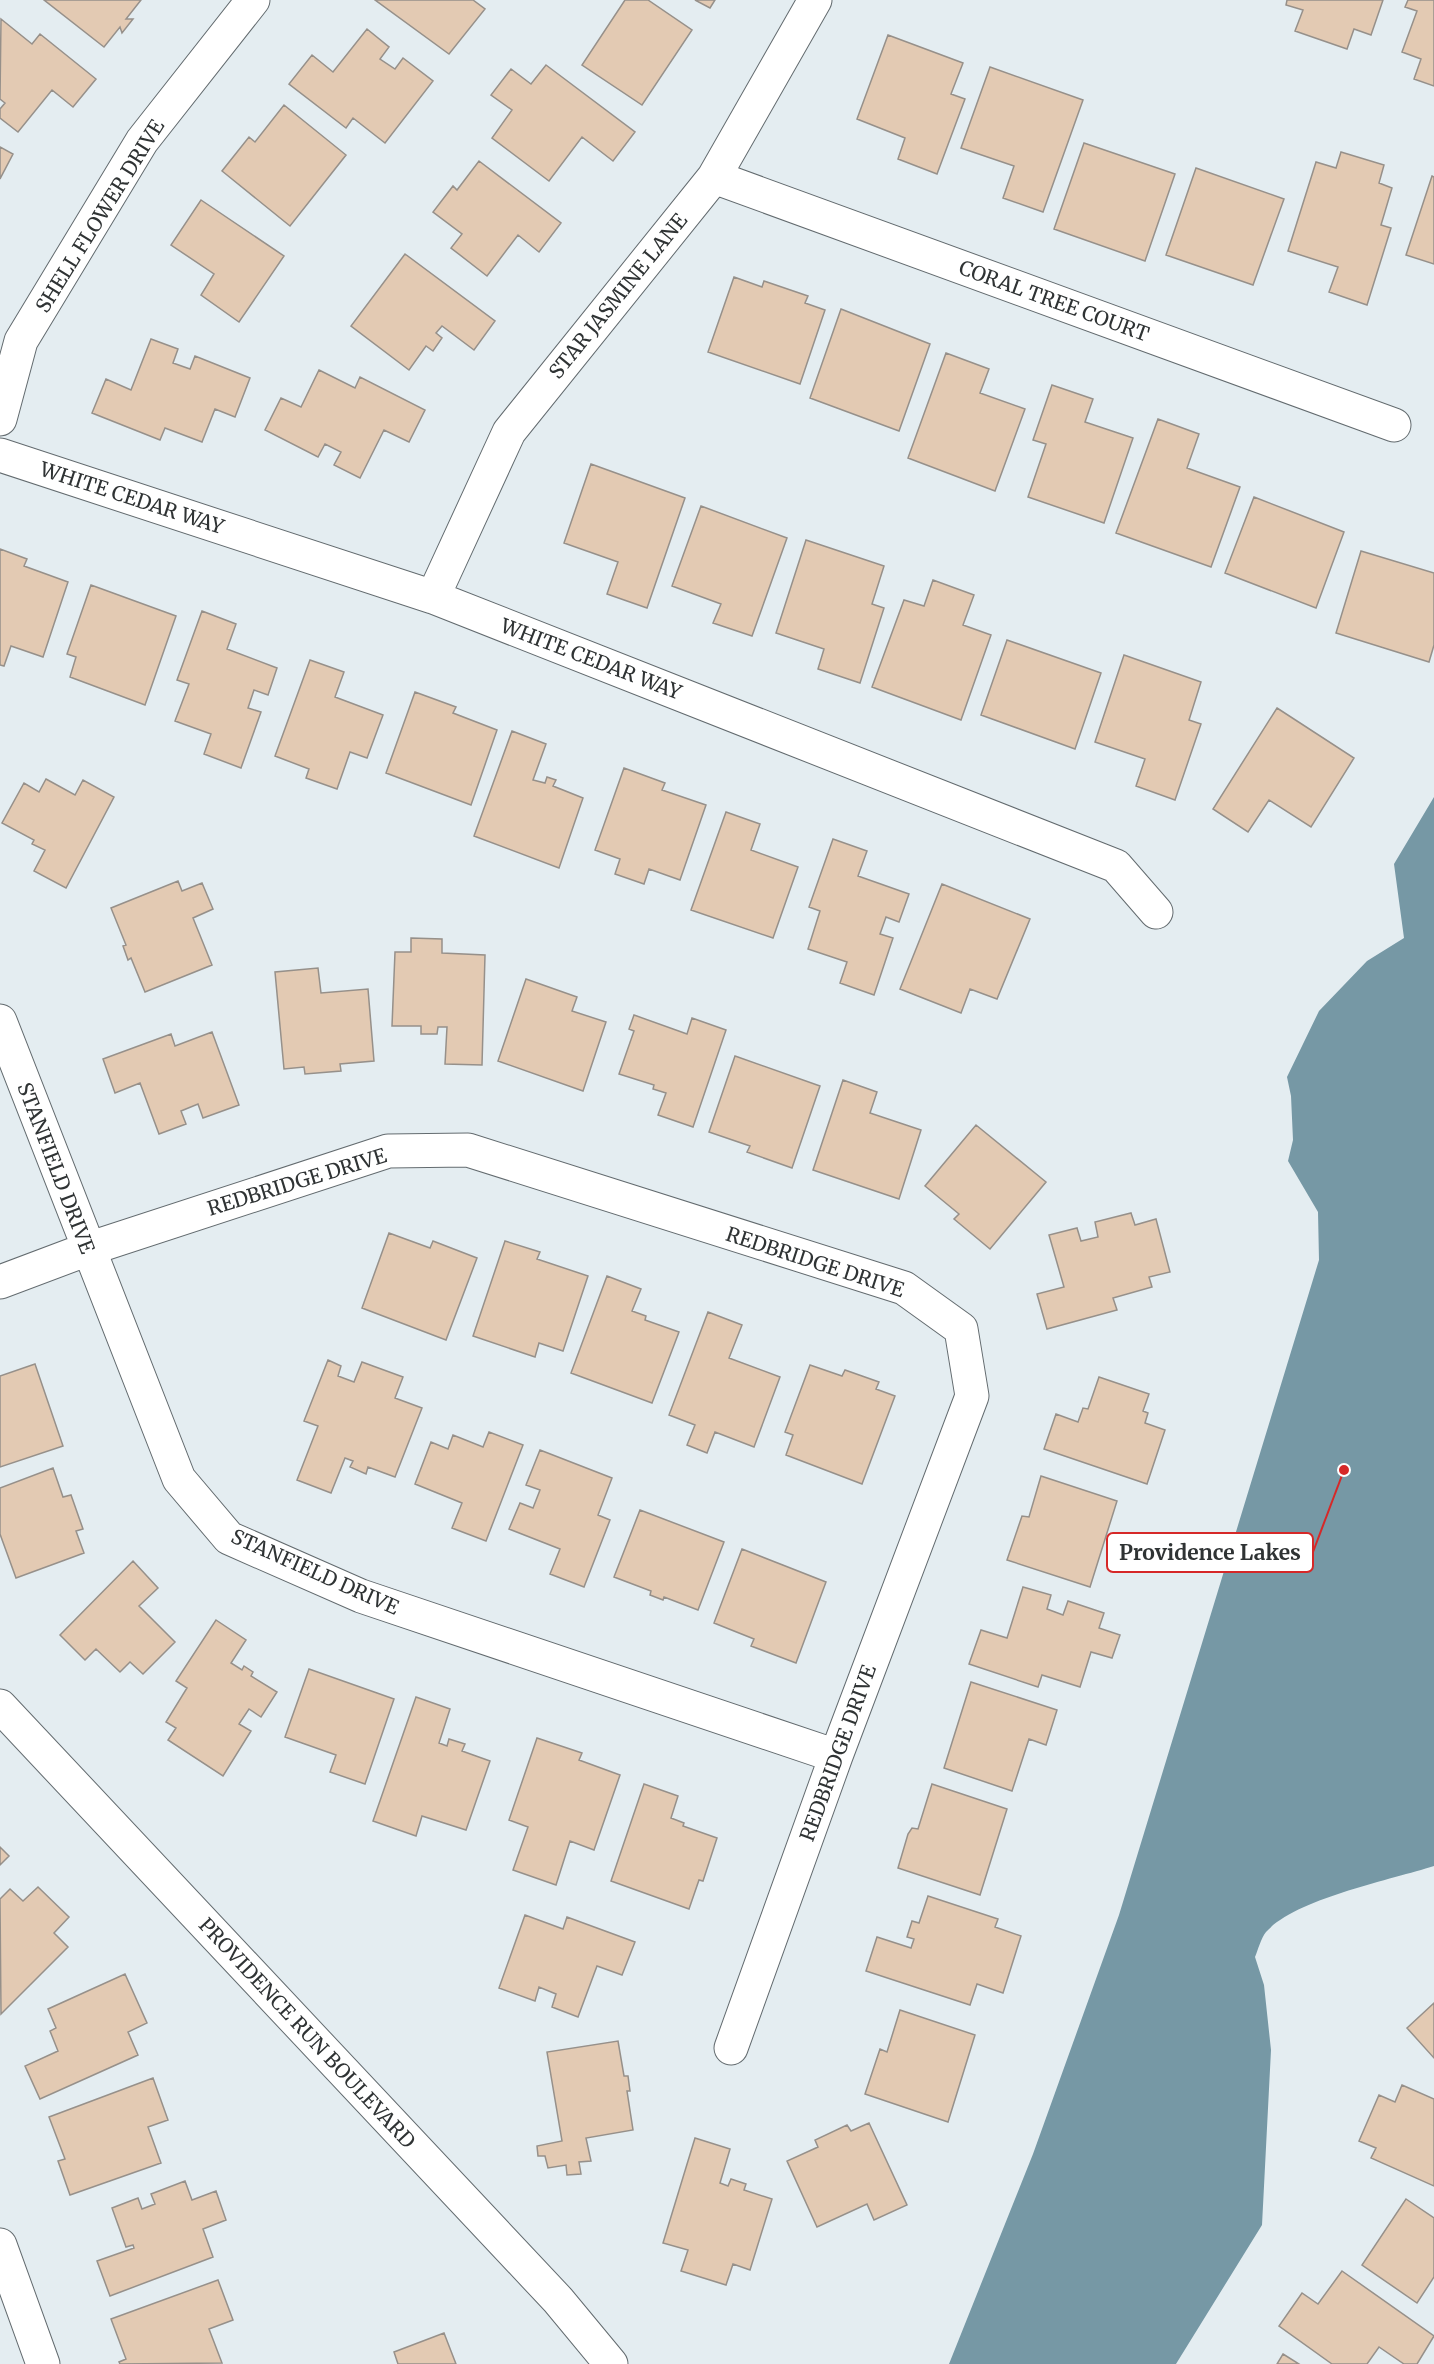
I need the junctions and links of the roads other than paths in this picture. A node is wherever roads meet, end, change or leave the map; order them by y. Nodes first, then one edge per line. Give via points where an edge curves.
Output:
1 (253, 0) edge
2 (815, 0) edge
3 (714, 177) junction
4 (0, 419) edge
5 (1394, 425) dead end
6 (0, 455) edge
7 (433, 597) junction
8 (1156, 912) dead end
9 (0, 1021) edge
10 (87, 1249) junction
11 (0, 1282) edge
12 (0, 1706) edge
13 (836, 1756) junction
14 (731, 2048) dead end
15 (0, 2245) edge
16 (43, 2364) edge
17 (610, 2364) edge

1 - 4 street, SHELL FLOWER DRIVE via 142,141 21,341
2 - 3 street, STAR JASMINE LANE
3 - 5 street, CORAL TREE COURT
3 - 7 street, STAR JASMINE LANE via 509,432
6 - 7 street, WHITE CEDAR WAY
7 - 8 street, WHITE CEDAR WAY via 1116,866
9 - 10 street, STANFIELD DRIVE
10 - 11 street, REDBRIDGE DRIVE
10 - 13 street, STANFIELD DRIVE via 179,1479 229,1538 361,1596
10 - 13 street, REDBRIDGE DRIVE via 388,1151 468,1150 904,1288 961,1329 972,1396
12 - 17 street, PROVIDENCE RUN BOULEVARD via 558,2300
13 - 14 street, REDBRIDGE DRIVE
15 - 16 street

